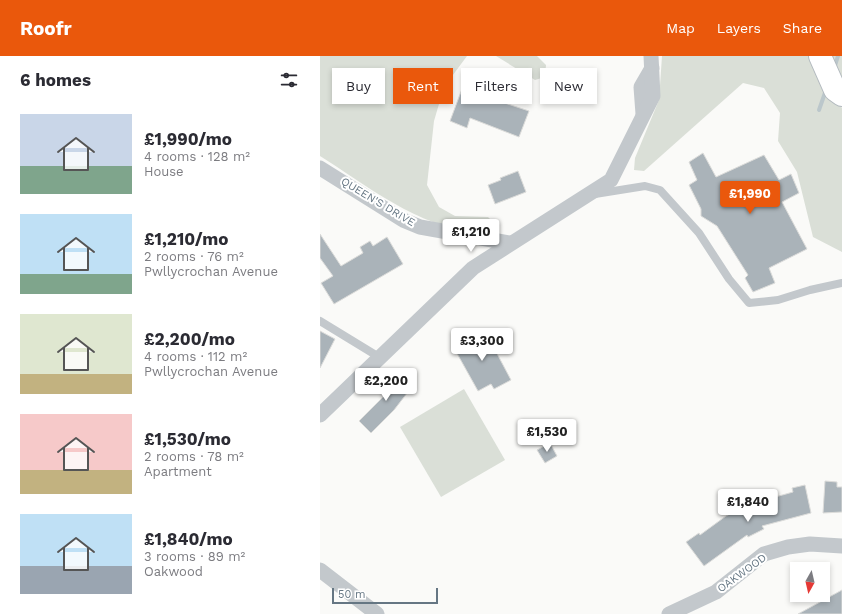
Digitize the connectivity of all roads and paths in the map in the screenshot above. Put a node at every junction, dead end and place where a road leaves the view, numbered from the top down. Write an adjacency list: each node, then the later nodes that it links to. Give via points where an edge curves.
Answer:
1 (651, 62): 3 (street, via 641,86 643,115 611,180)
2 (320, 168): 4 (street, QUEEN'S DRIVE, via 403,220 420,227)
3 (587, 195): 4 (street); 5 (lane, via 645,186 660,190 699,234 729,279 749,303 778,300)
4 (509, 243): 7 (street, via 473,268)
5 (842, 283)
6 (320, 321): 7 (lane)
7 (380, 357): 8 (street)
8 (320, 415)
9 (842, 546): 12 (street, OAKWOOD, via 810,544 764,554 716,592)
10 (320, 570): 11 (street)
11 (377, 614)
12 (670, 614)

